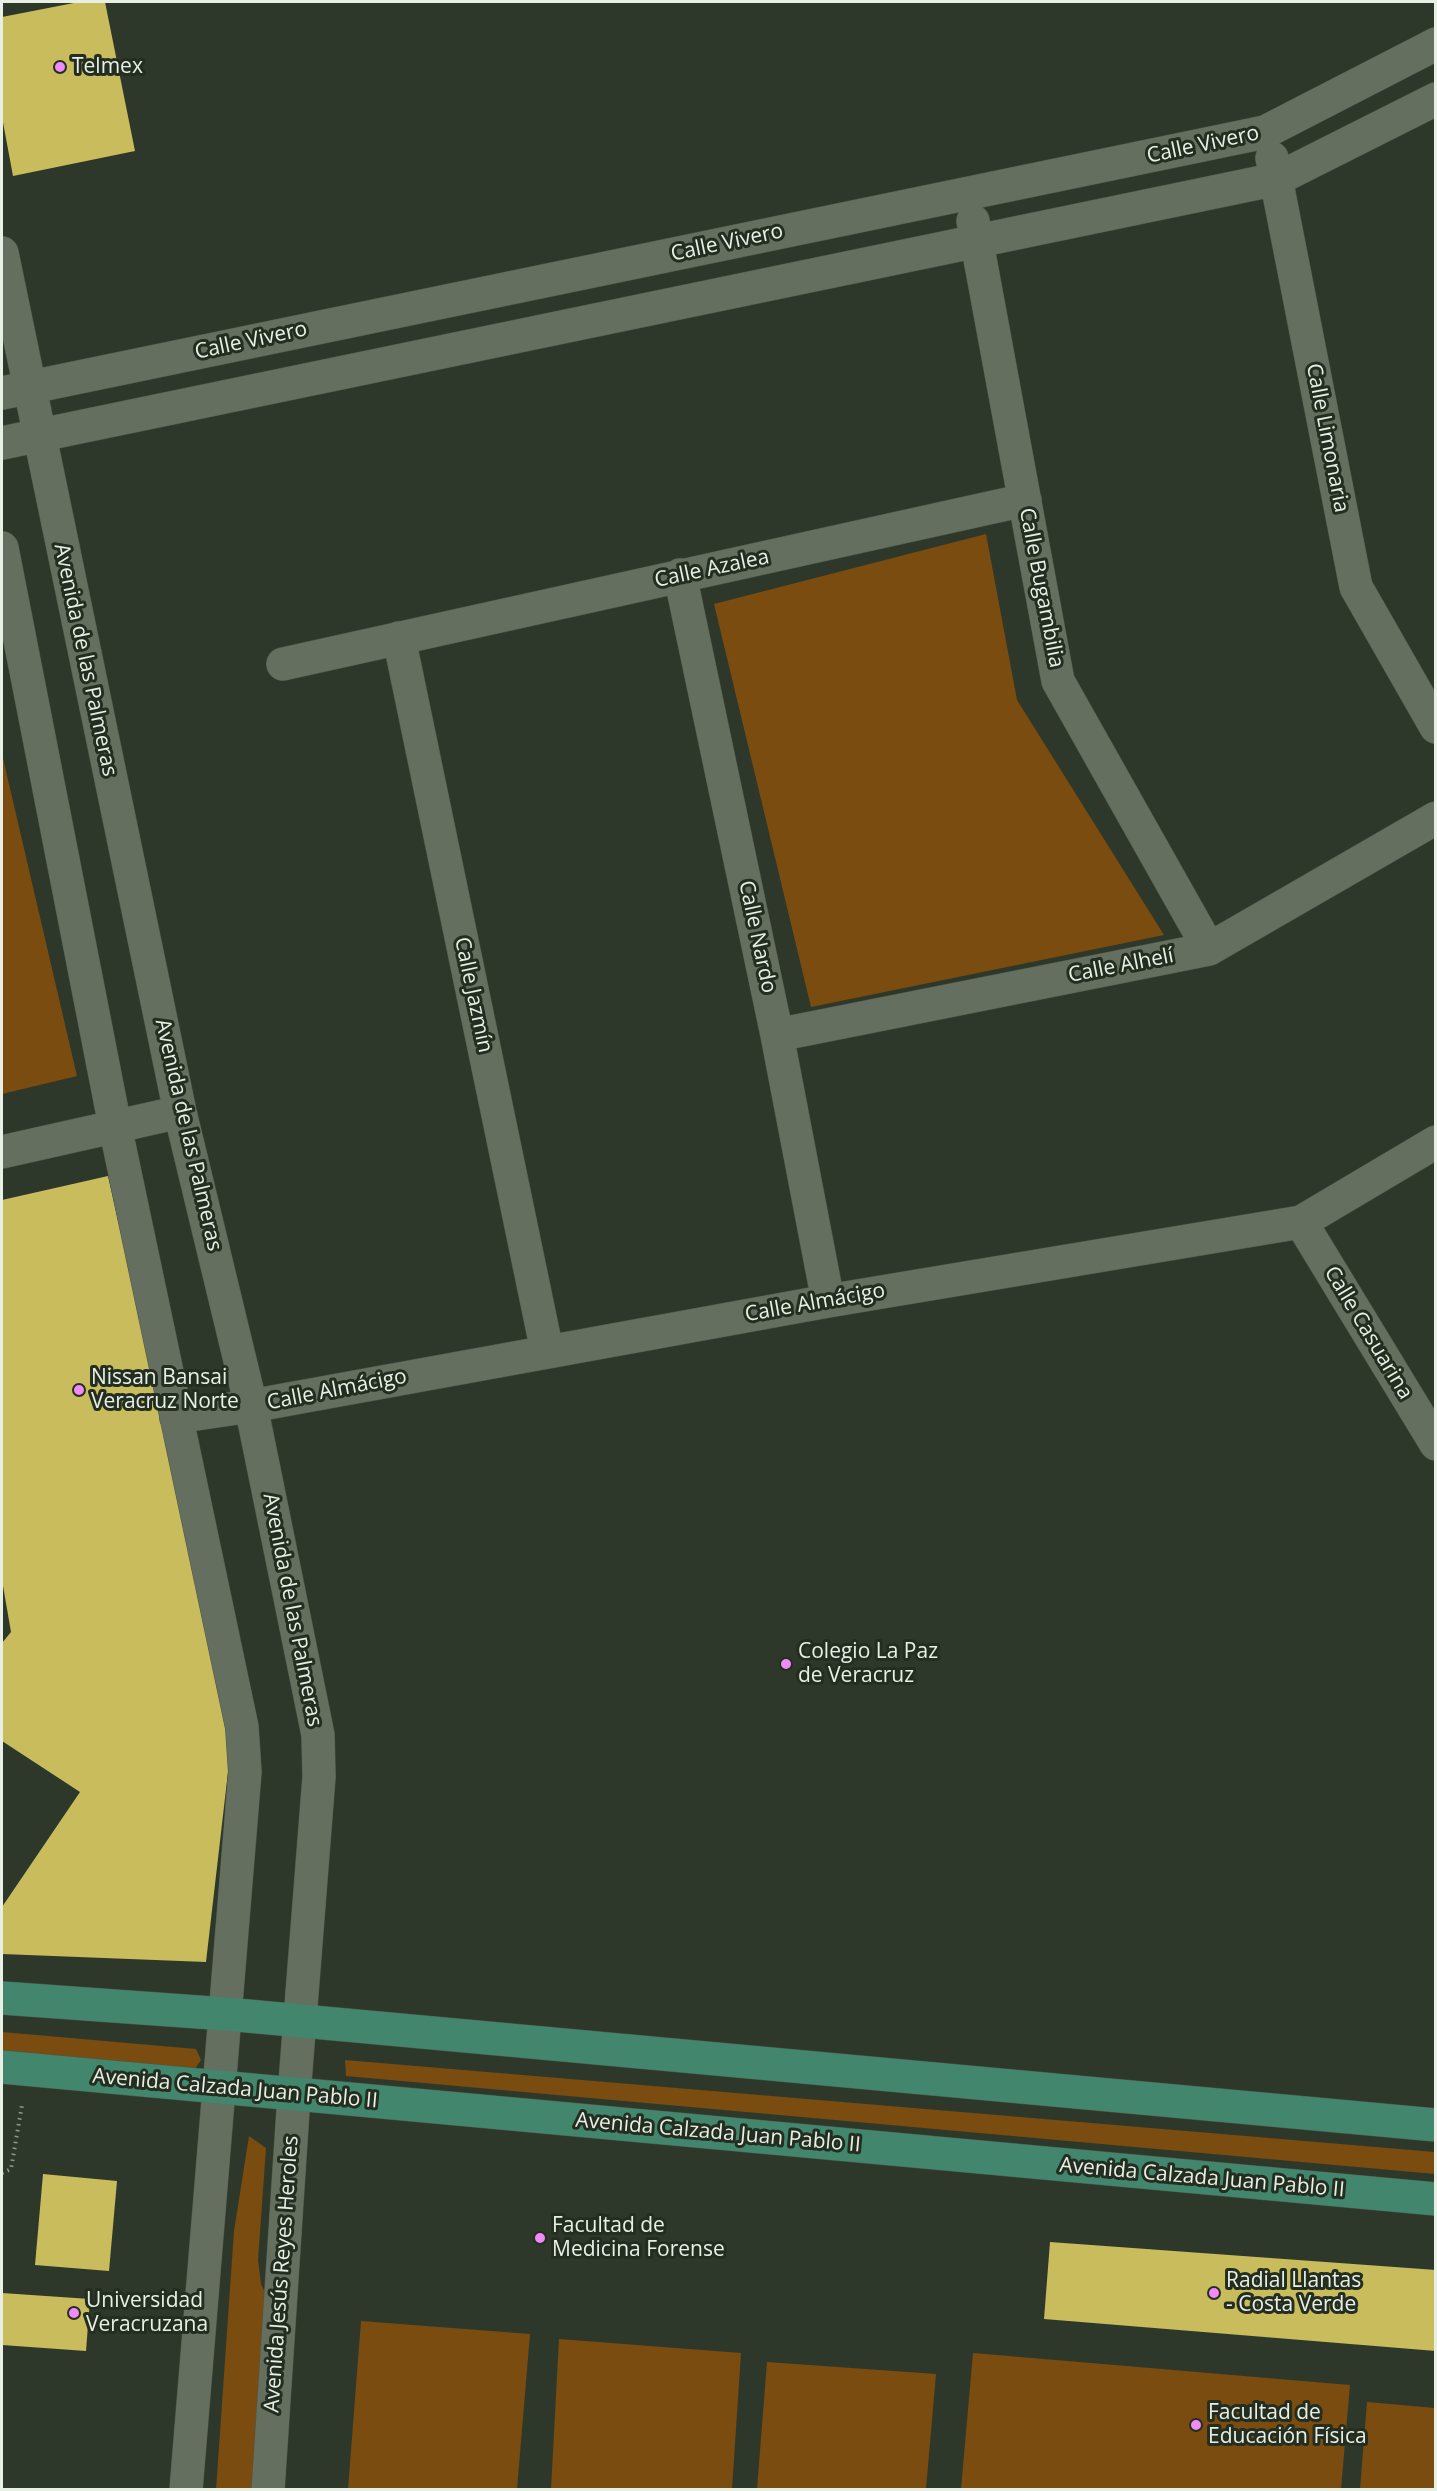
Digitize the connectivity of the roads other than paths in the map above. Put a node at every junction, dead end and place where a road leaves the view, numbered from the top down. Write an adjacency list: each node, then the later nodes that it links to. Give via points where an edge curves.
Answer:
1 (1436, 44): 3 (street, Calle Vivero)
2 (1436, 99): 4 (street)
3 (1265, 132): 4 (street, Calle Limonaria); 5 (street, Calle Vivero)
4 (1277, 179): 6 (street); 20 (street, Calle Limonaria, via 1356,587)
5 (968, 194): 6 (street, Calle Bugambilia); 7 (street, Calle Vivero)
6 (977, 241): 10 (street); 15 (street, Calle Bugambilia)
7 (687, 251): 9 (street, Calle Vivero); 10 (street)
8 (2, 253): 12 (street, Avenida de las Palmeras)
9 (503, 289): 11 (street); 12 (street, Calle Vivero)
10 (699, 299): 11 (street)
11 (512, 337): 13 (street)
12 (16, 390): 13 (street, Avenida de las Palmeras)
13 (38, 436): 14 (street); 24 (street, Avenida de las Palmeras)
14 (2, 443)
15 (1025, 500): 17 (street, Calle Azalea); 22 (street, Calle Bugambilia, via 1058,681)
16 (2, 548): 25 (street)
17 (680, 575): 18 (street, Calle Azalea); 23 (street, Calle Nardo)
18 (399, 638): 19 (street, Calle Azalea); 30 (street, Calle Jazmín)
19 (283, 664)
20 (1436, 727)
21 (1436, 818): 22 (street, Calle Alhelí)
22 (1209, 949): 23 (street, Calle Alhelí)
23 (777, 1035): 29 (street, Calle Nardo)
24 (180, 1112): 25 (street); 31 (street, Avenida de las Palmeras)
25 (115, 1126): 27 (street); 32 (street)
26 (1436, 1142): 28 (street, Calle Almácigo)
27 (2, 1152)
28 (1300, 1222): 29 (street, Calle Almácigo); 33 (street, Calle Casuarina)
29 (828, 1301): 30 (street, Calle Almácigo)
30 (547, 1351): 31 (street, Calle Almácigo)
31 (251, 1406): 32 (street, Calle Almácigo); 36 (street, Avenida de las Palmeras, via 318,1735 320,1777)
32 (176, 1417): 35 (street, via 242,1727 245,1772)
33 (1436, 1444)
34 (2, 1998): 35 (main road)
35 (226, 2014): 36 (main road); 38 (street)
36 (300, 2022): 39 (street, Avenida Jesús Reyes Heroles); 40 (main road)
37 (15, 2068): 38 (main road, Avenida Calzada Juan Pablo II)
38 (221, 2087): 39 (main road, Avenida Calzada Juan Pablo II); 42 (street)
39 (294, 2095): 41 (main road, Avenida Calzada Juan Pablo II); 43 (street, Avenida Jesús Reyes Heroles)
40 (1436, 2125)
41 (1436, 2199)
42 (186, 2490)
43 (267, 2490)

